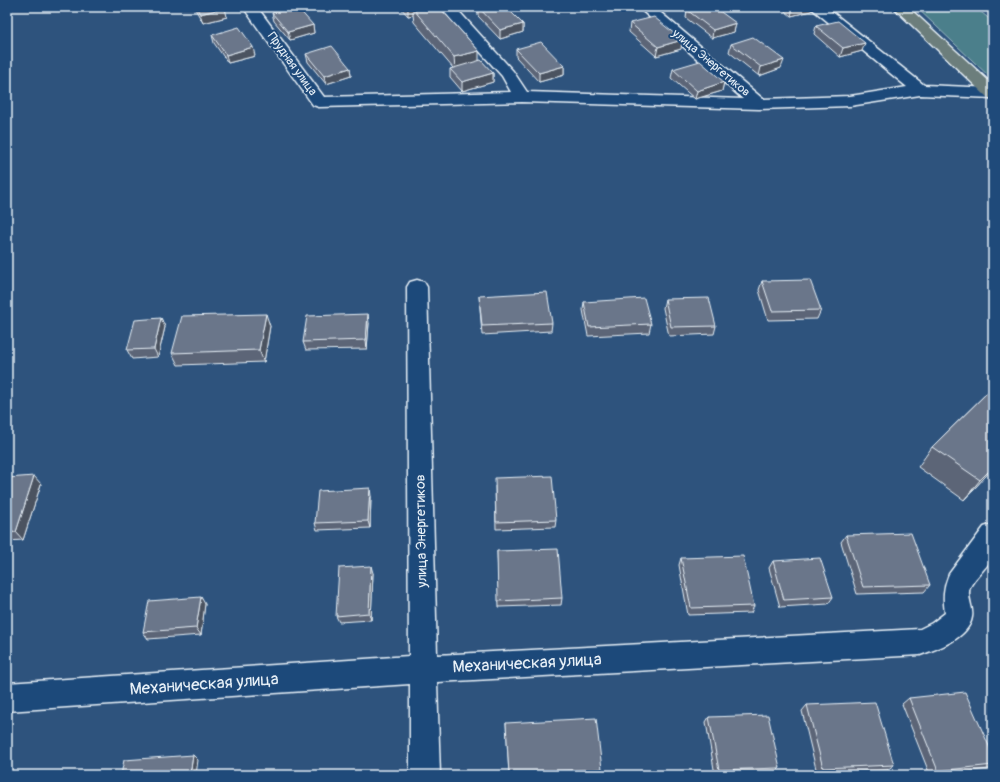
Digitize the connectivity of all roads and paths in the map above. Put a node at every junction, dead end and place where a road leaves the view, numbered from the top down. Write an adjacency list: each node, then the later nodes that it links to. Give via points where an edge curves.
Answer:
1 (250, 7): 8 (street, Прудная улица, via 319,102)
2 (446, 7): 8 (street, via 508,74)
3 (645, 7): 9 (street, улица Энергетиков)
4 (817, 7): 6 (street)
5 (900, 7): 7 (main road)
6 (920, 90): 7 (street); 9 (street, via 850,101)
7 (993, 94)
8 (522, 97): 9 (street)
9 (759, 104)
10 (417, 287): 12 (street, улица Энергетиков)
11 (990, 544): 12 (street, Механическая улица, via 958,583 956,595 959,617 941,634 920,642)
12 (423, 669): 13 (street, Механическая улица); 14 (street, улица Энергетиков)
13 (7, 697)
14 (424, 775)

